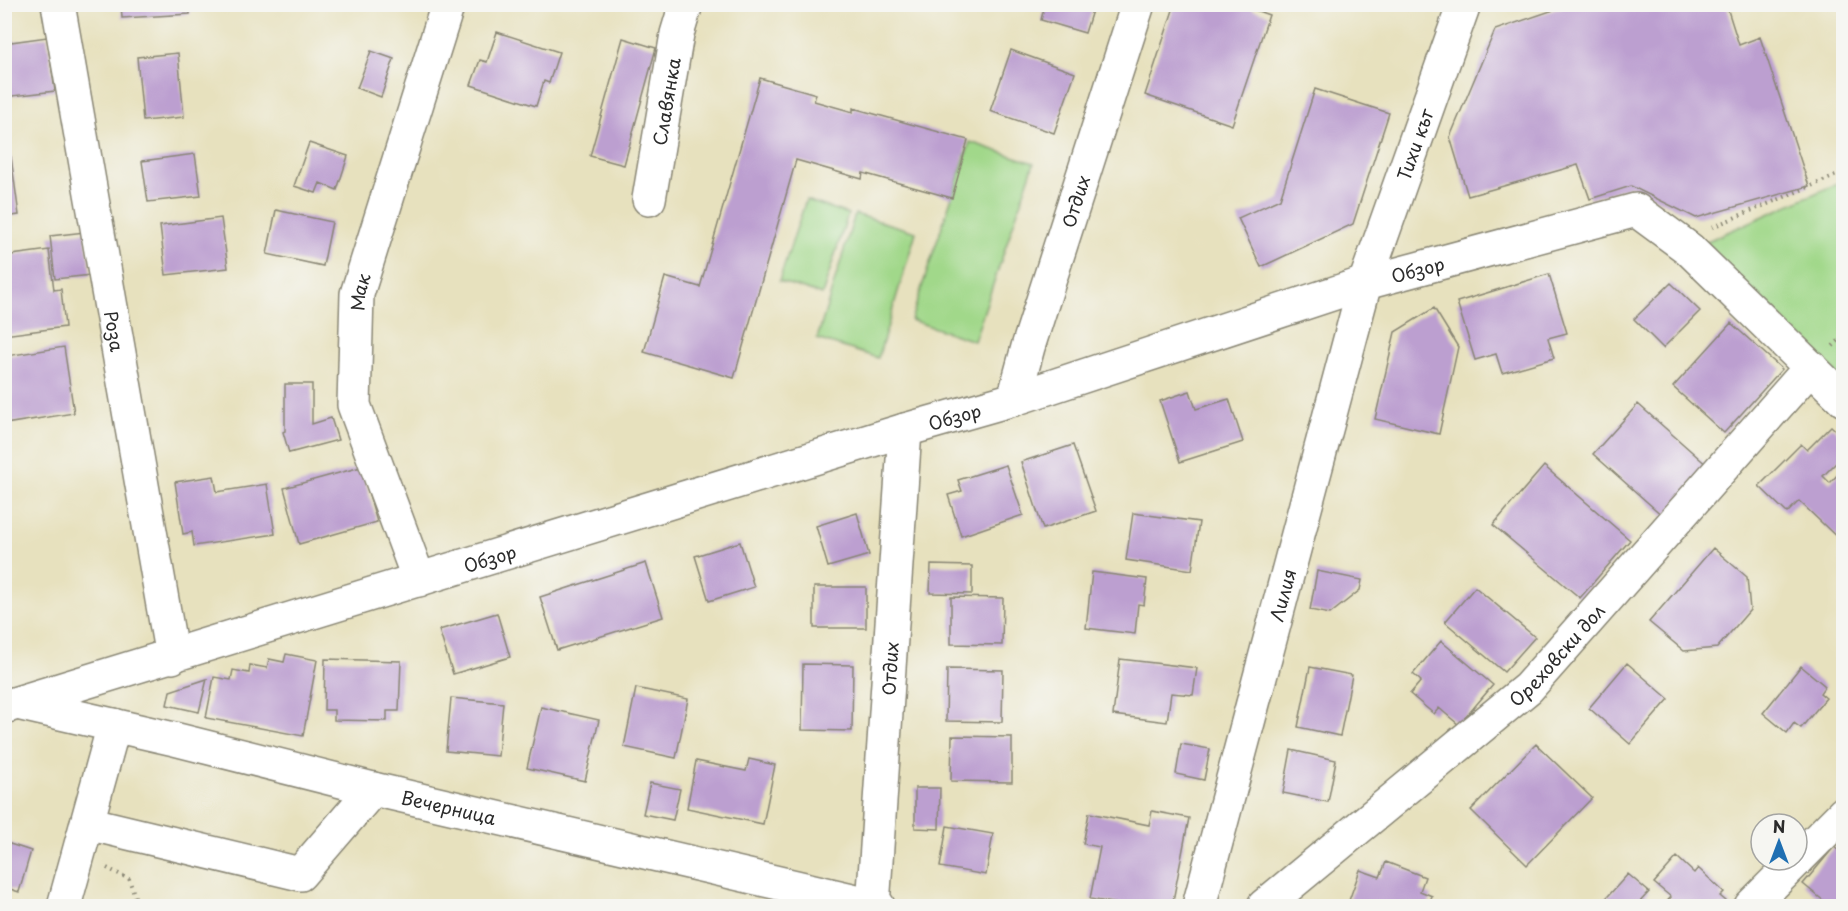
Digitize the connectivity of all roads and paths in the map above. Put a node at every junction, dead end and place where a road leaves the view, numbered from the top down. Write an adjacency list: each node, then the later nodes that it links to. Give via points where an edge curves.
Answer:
1 (58, 4): 15 (street, Роза)
2 (448, 4): 14 (street, Мак, via 357,294 354,405)
3 (686, 4): 7 (street, Славянка, via 677,34)
4 (1138, 4): 11 (street, Отдих)
5 (1464, 4): 9 (street, Тихи кът)
6 (1840, 174): 8 (path)
7 (649, 199)
8 (1679, 242): 9 (street, Обзор, via 1636,210); 10 (street, Обзор)
9 (1365, 283): 11 (street, Обзор); 27 (street, Лилия)
10 (1811, 367): 12 (street, Обзор); 28 (street, Ореховски дол, via 1528,688)
11 (1014, 399): 13 (street, Обзор)
12 (1844, 400)
13 (905, 430): 14 (street, Обзор); 26 (street, Отдих)
14 (418, 580): 15 (street, Обзор)
15 (172, 657): 16 (street, Обзор)
16 (12, 705): 17 (street, Вечерница)
17 (114, 725): 18 (street, Вечерница); 20 (street)
18 (373, 789): 20 (street, via 300,874); 26 (street, Вечерница)
19 (1844, 813): 21 (street)
20 (87, 823): 22 (street)
21 (1809, 848)
22 (79, 854): 24 (street); 25 (path, via 129,879)
23 (1785, 872): 29 (street)
24 (64, 906)
25 (138, 906)
26 (875, 906)
27 (1199, 906)
28 (1264, 906)
29 (1750, 906)

